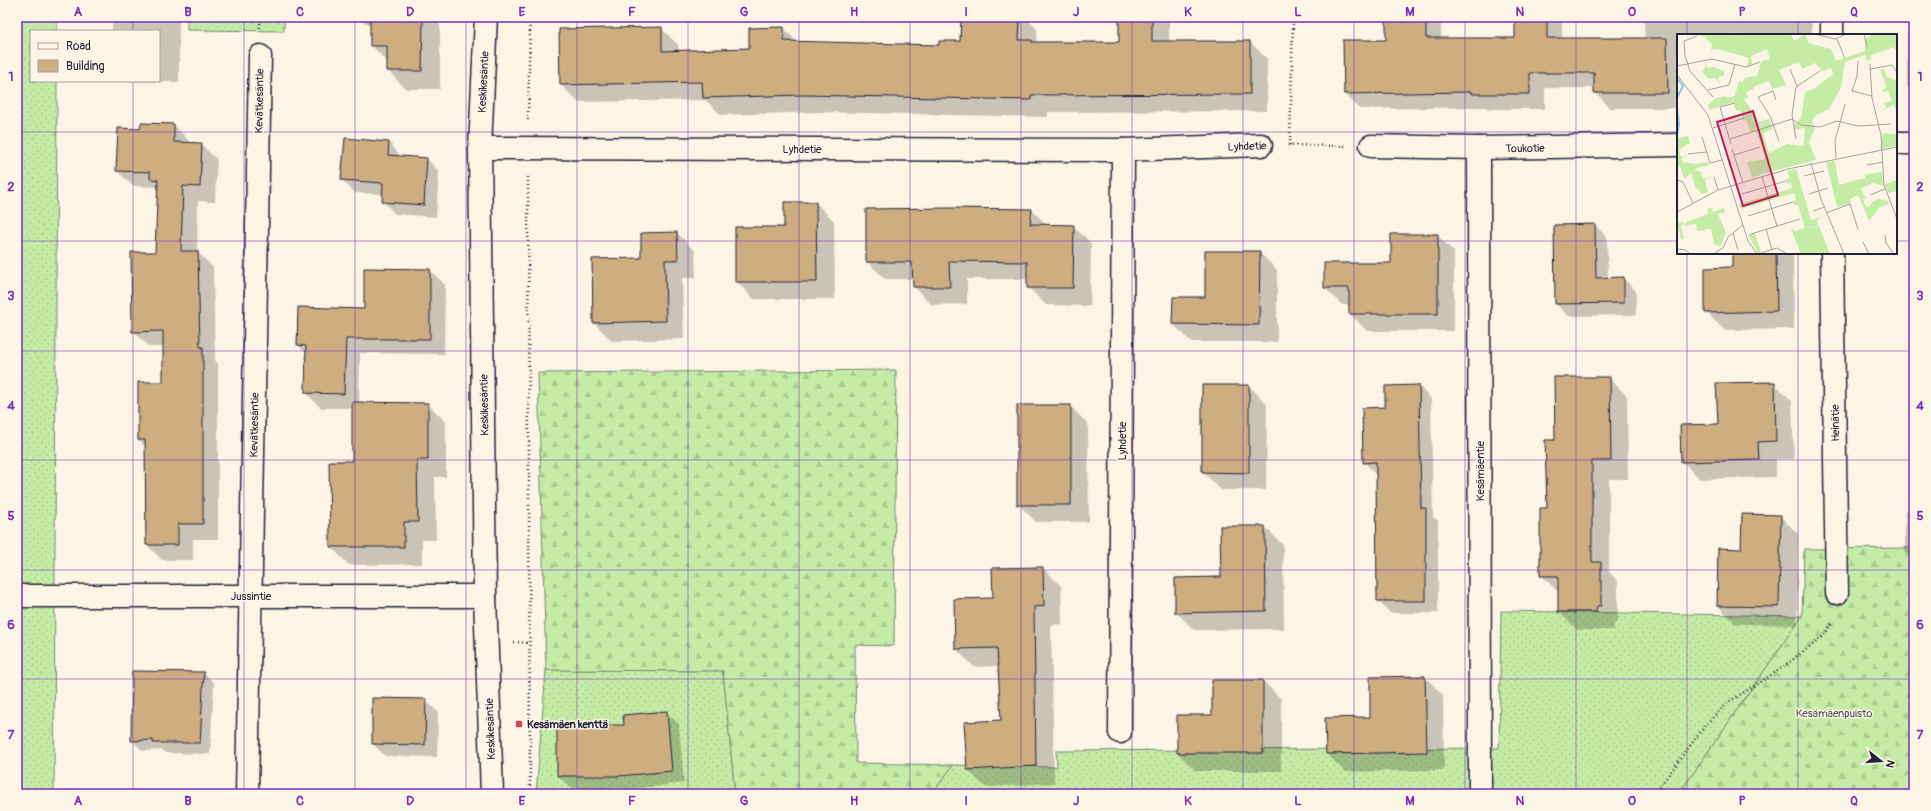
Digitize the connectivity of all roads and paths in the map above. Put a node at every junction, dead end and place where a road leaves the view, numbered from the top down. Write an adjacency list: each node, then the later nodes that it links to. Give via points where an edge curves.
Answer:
1 (486, 17): 13 (street, Keskikesäntie)
2 (530, 17): 15 (path)
3 (1293, 17): 10 (path)
4 (1832, 17): 5 (street)
5 (1832, 34)
6 (260, 56): 20 (street, Kevätkesäntie)
7 (1897, 143): 8 (street)
8 (1914, 143)
9 (1261, 145): 10 (path, Lyhdetie); 16 (street, Lyhdetie)
10 (1290, 145): 12 (path, Lyhdetie)
11 (1677, 145): 14 (street, Toukotie)
12 (1372, 146): 14 (street, Toukotie)
13 (480, 148): 15 (street, Lyhdetie); 21 (street, Keskikesäntie)
14 (1479, 148): 26 (street, Kesämäentie)
15 (528, 149): 16 (street, Lyhdetie); 25 (path)
16 (1123, 150): 22 (street, Lyhdetie)
17 (1832, 254): 18 (street, Heinätie)
18 (1837, 593): 27 (path, via 1835,617 1824,636 1779,670 1730,701 1707,723)
19 (17, 596): 20 (street, Jussintie)
20 (251, 596): 21 (street, Jussintie); 23 (street, Kevätkesäntie)
21 (486, 596): 24 (street, Keskikesäntie)
22 (1120, 732)
23 (247, 794)
24 (492, 794)
25 (530, 794)
26 (1480, 794)
27 (1654, 794)

